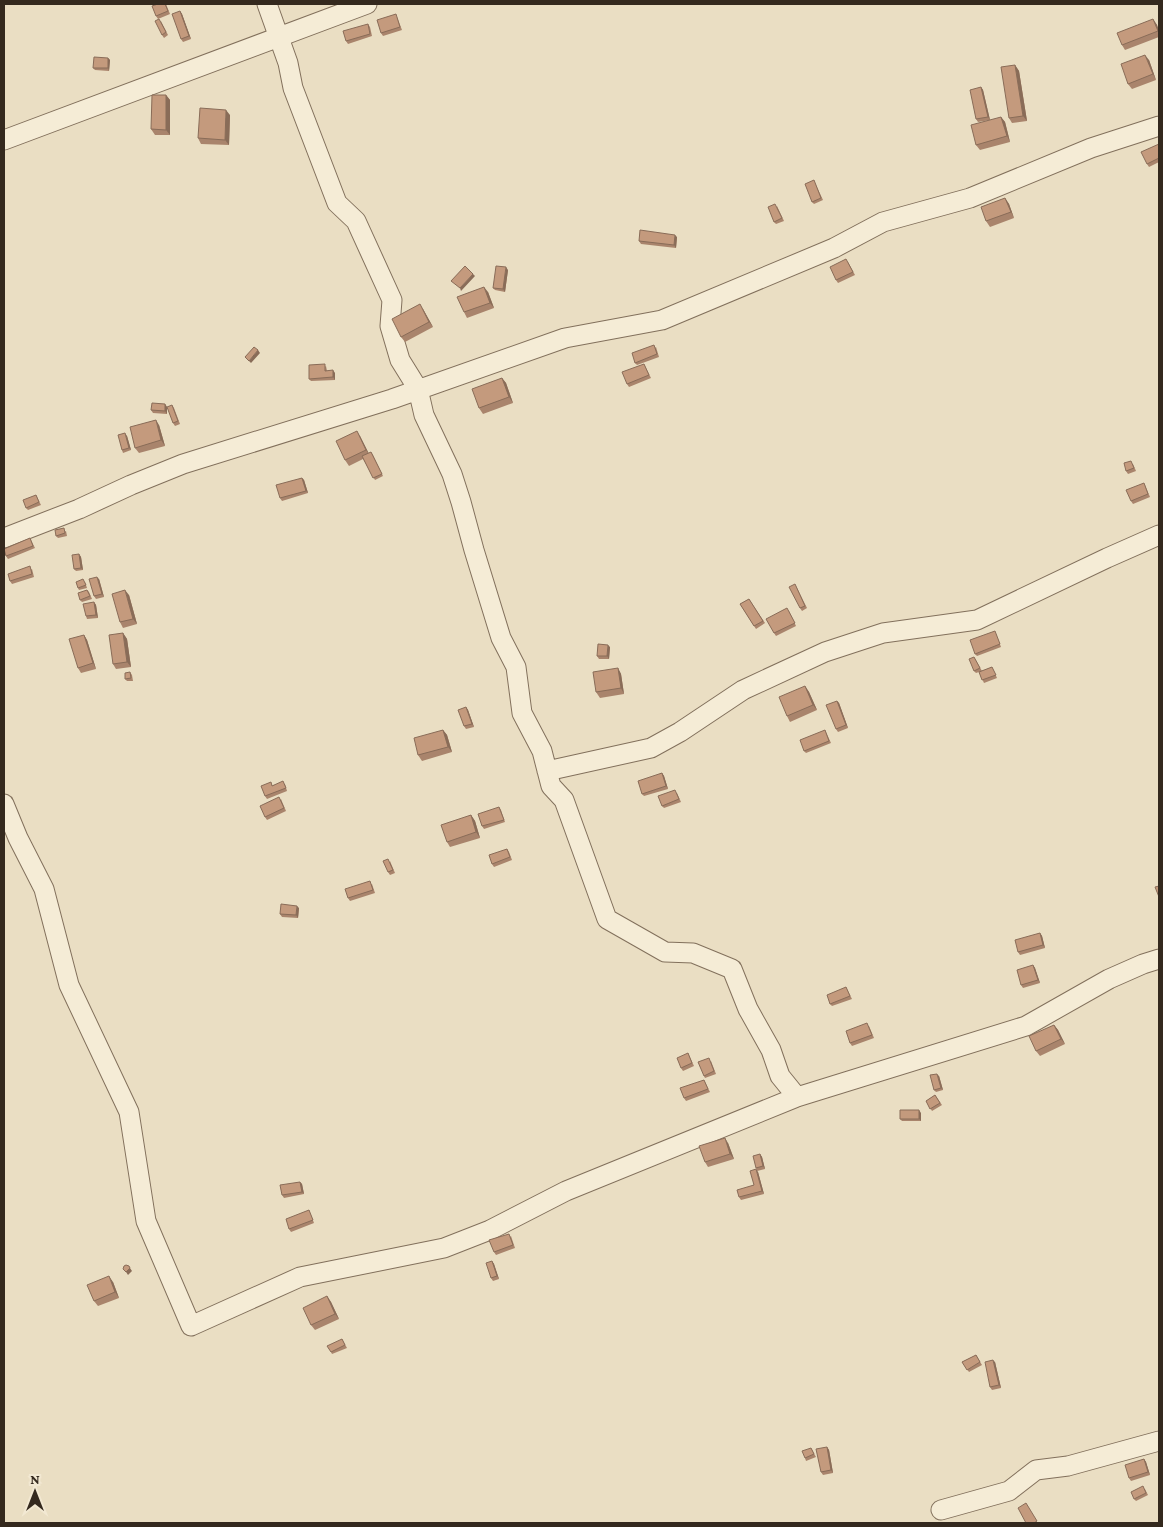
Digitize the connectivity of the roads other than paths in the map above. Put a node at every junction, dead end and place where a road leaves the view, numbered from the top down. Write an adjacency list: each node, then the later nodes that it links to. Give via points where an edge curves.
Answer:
1 (267, 4): 3 (street)
2 (367, 4): 3 (street)
3 (278, 38): 5 (street); 6 (street, via 288,62 293,88 337,203 356,221 392,300 390,326 400,360)
4 (1159, 126): 6 (street, via 1091,148 970,198 882,222 834,248 662,320 565,338)
5 (4, 140)
6 (418, 389): 8 (street, via 182,464); 9 (street, via 424,415 458,492 501,638 516,667 522,713 542,751)
7 (1159, 535): 9 (street, via 977,620 882,633 825,652 743,690 651,748)
8 (4, 538)
9 (547, 771): 12 (street, via 551,786 564,800 607,919 665,952 693,953 732,969 780,1076)
10 (4, 804): 12 (street, via 44,889 69,985 129,1112 146,1222 191,1326 300,1277 444,1248 490,1230 566,1191)
11 (1159, 959): 12 (street, via 1109,979 1026,1026)
12 (797, 1097)
13 (1159, 1441): 14 (street, via 1068,1466 1036,1470 1010,1491)
14 (941, 1510)

